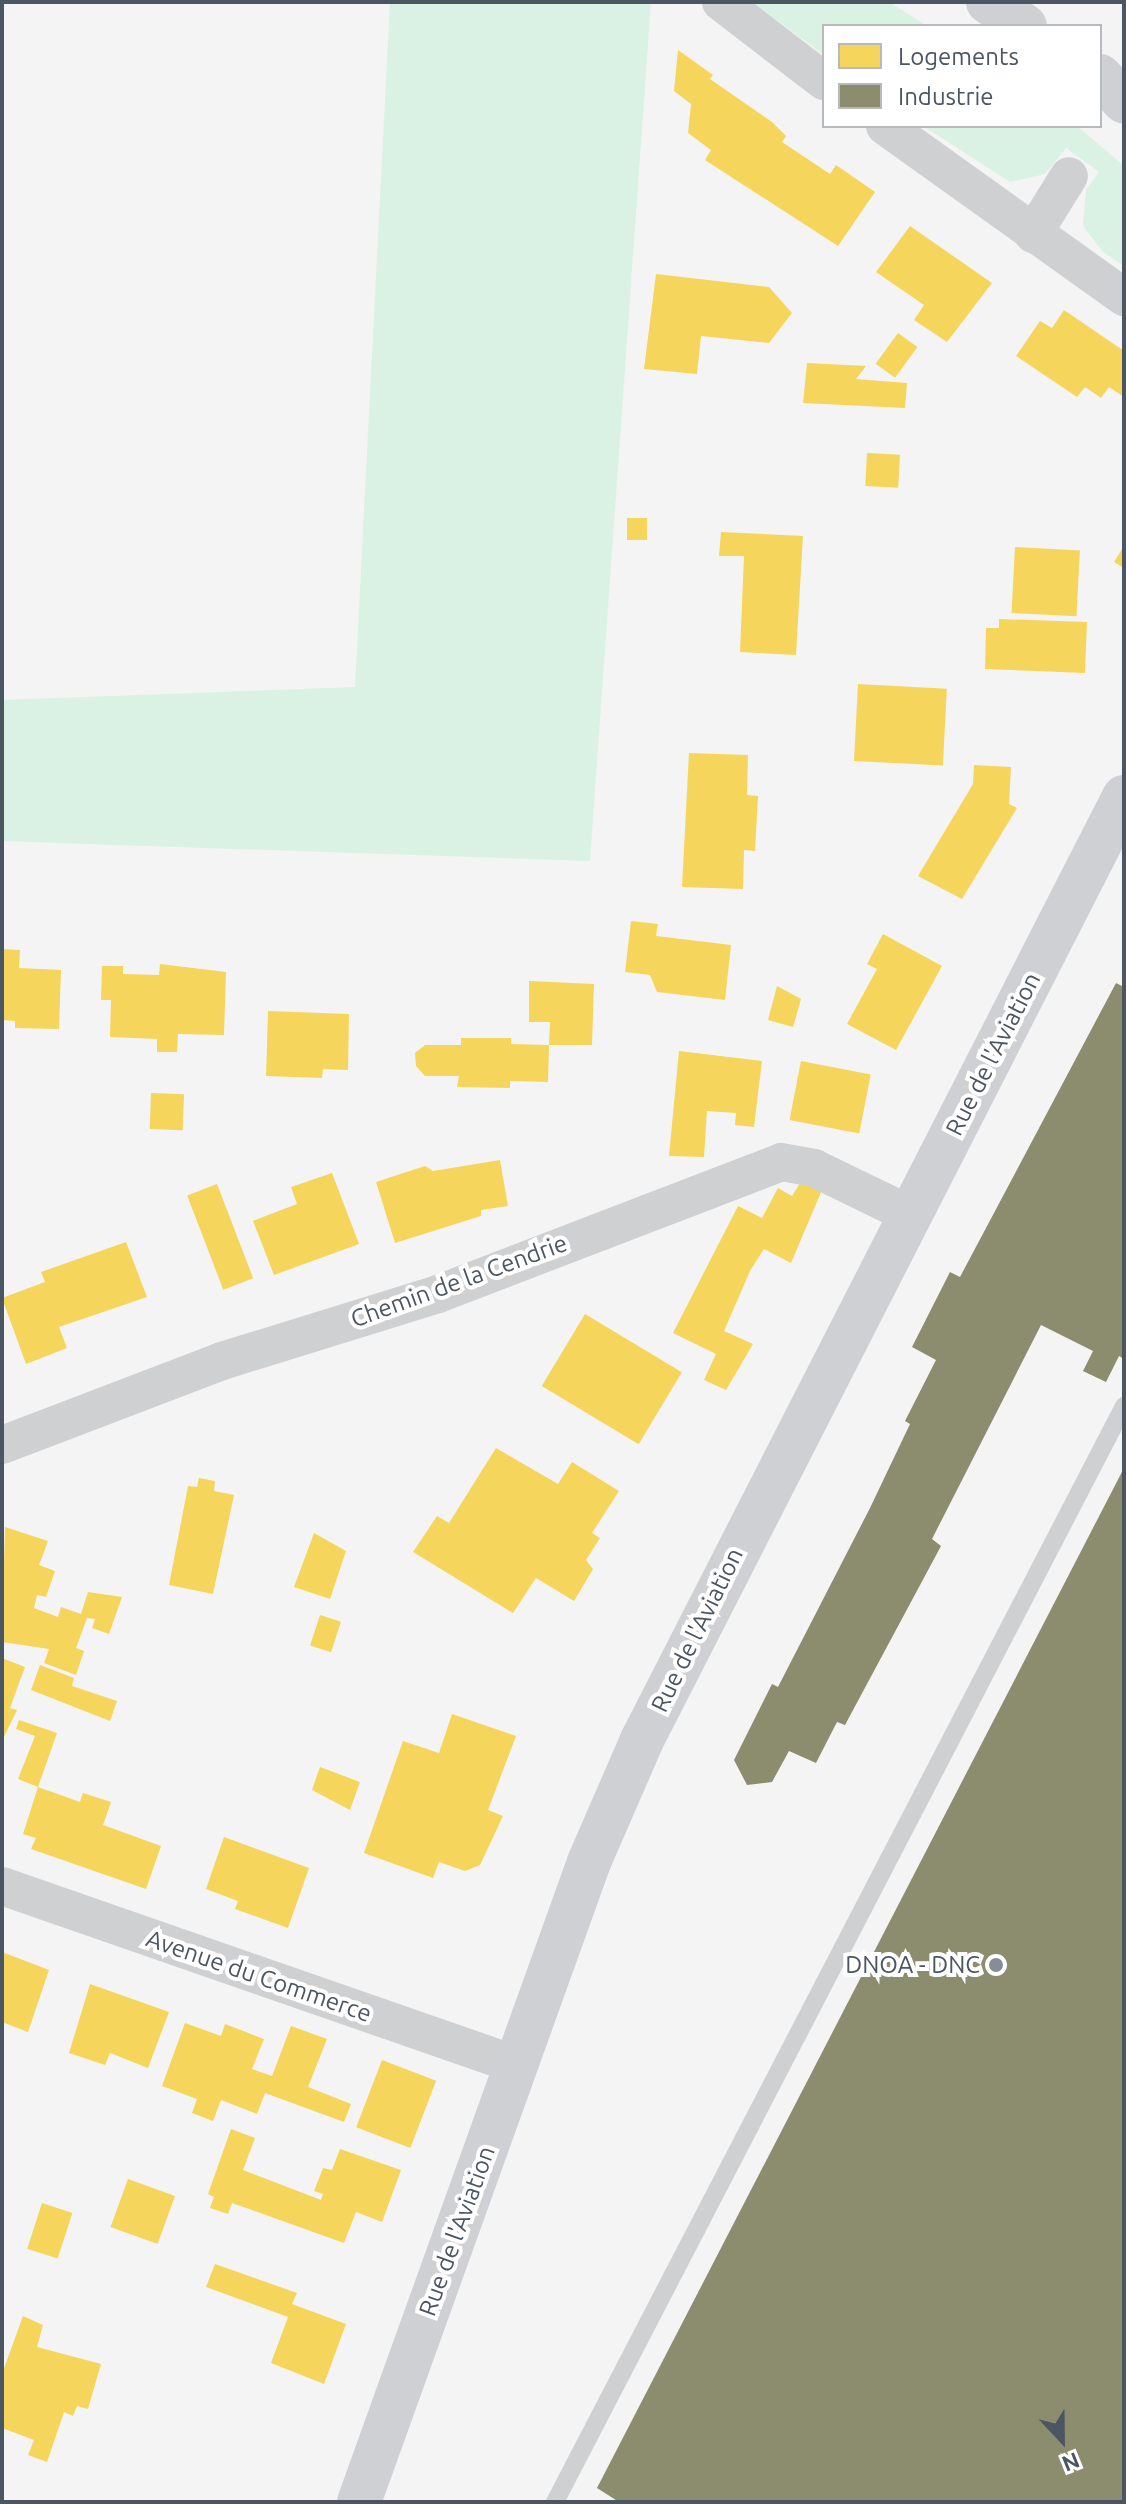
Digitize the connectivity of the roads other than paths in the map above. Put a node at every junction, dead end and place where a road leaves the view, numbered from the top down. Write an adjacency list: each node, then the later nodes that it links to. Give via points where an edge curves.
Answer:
1 (721, 2): 6 (street)
2 (988, 2): 3 (street)
3 (1022, 24)
4 (1102, 76): 7 (street)
5 (1102, 77): 8 (street)
6 (822, 79)
7 (1124, 85)
8 (1124, 102)
9 (888, 128): 11 (street)
10 (1069, 176): 11 (street)
11 (1033, 234): 12 (street)
12 (1124, 297)
13 (1124, 797): 14 (street, Rue de l'Aviation)
14 (911, 1215): 16 (street, Chemin de la Cendrie, via 814,1168 781,1162 438,1294 222,1361); 18 (street, Rue de l'Aviation, via 642,1740 589,1862)
15 (1124, 1406): 20 (lane)
16 (2, 1445)
17 (2, 1886): 18 (street, Avenue du Commerce)
18 (517, 2065): 19 (street, Rue de l'Aviation)
19 (359, 2502)
20 (555, 2502)

